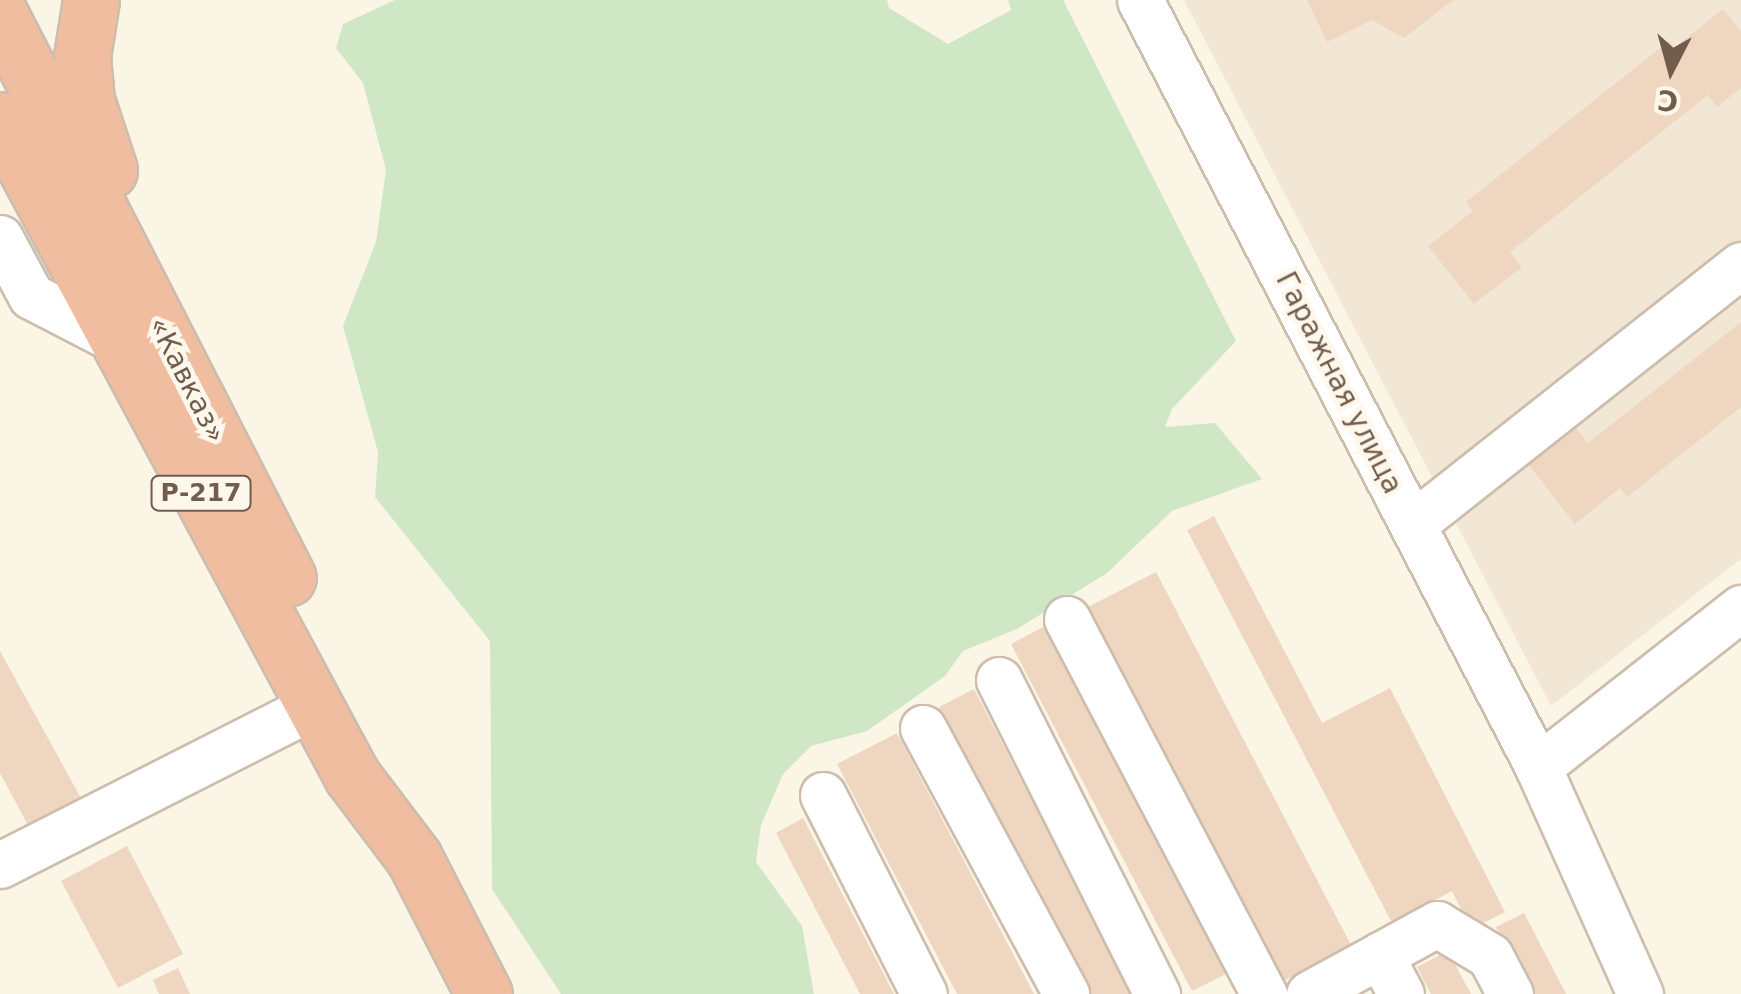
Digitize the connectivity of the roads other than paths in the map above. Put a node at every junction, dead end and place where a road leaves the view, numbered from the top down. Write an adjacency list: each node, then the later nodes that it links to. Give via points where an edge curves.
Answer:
1 (91, 0): 11 (highway, via 82,57 100,149 156,287)
2 (1140, 0): 8 (street, Гаражная улица)
3 (0, 15): 11 (highway, «Кавказ» / Р-217)
4 (0, 120): 7 (highway, «Кавказ» / Р-217)
5 (0, 238): 7 (street, via 30,296)
6 (1741, 266): 8 (street)
7 (118, 341): 13 (highway, «Кавказ» / Р-217)
8 (1412, 524): 15 (street, Гаражная улица)
9 (1741, 608): 15 (street)
10 (1067, 619): 24 (street)
11 (319, 638): 17 (highway, «Кавказ» / Р-217, via 393,783)
12 (1000, 680): 23 (street)
13 (314, 705): 17 (highway, «Кавказ» / Р-217, via 352,776); 18 (street)
14 (923, 728): 22 (street)
15 (1538, 767): 28 (street, Гаражная улица)
16 (823, 796): 21 (street)
17 (414, 858): 20 (highway, «Кавказ» / Р-217)
18 (0, 864)
19 (1380, 954): 25 (street); 26 (street); 27 (street, via 1437,924 1490,956)
20 (472, 985)
21 (924, 994)
22 (1066, 994)
23 (1157, 994)
24 (1264, 994)
25 (1308, 994)
26 (1401, 994)
27 (1510, 994)
28 (1640, 994)

